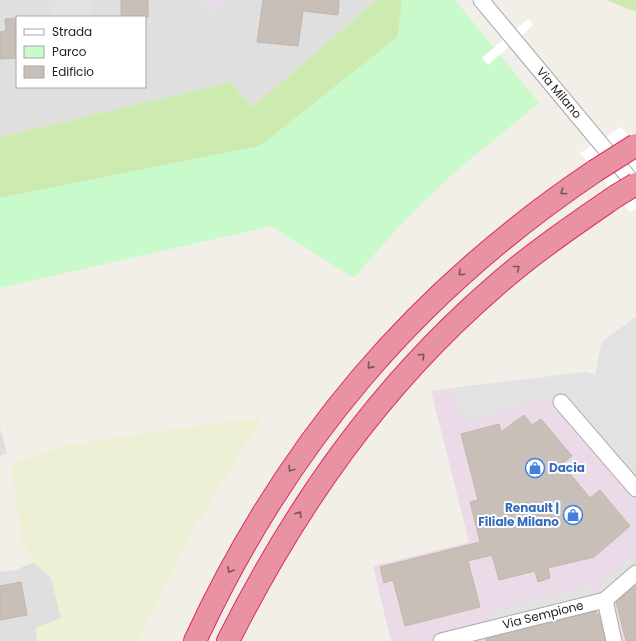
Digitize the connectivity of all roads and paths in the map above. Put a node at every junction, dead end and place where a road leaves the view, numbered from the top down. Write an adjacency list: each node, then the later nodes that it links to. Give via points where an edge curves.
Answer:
1 (481, 0): 3 (street, Via Milano)
2 (636, 145): 8 (highway, one-way to 8, bridge, via 547,203 468,267 398,335 364,373 279,487 222,584)
3 (636, 185): 9 (highway, one-way to 3, bridge, via 278,547 304,505 333,462 390,390 423,354 492,288 562,234)
4 (561, 402): 5 (street)
5 (636, 489)
6 (636, 572): 7 (street, Via Sempione)
7 (605, 600): 10 (street, Via Sempione); 11 (street)
8 (195, 641)
9 (228, 641)
10 (441, 641)
11 (614, 641)

